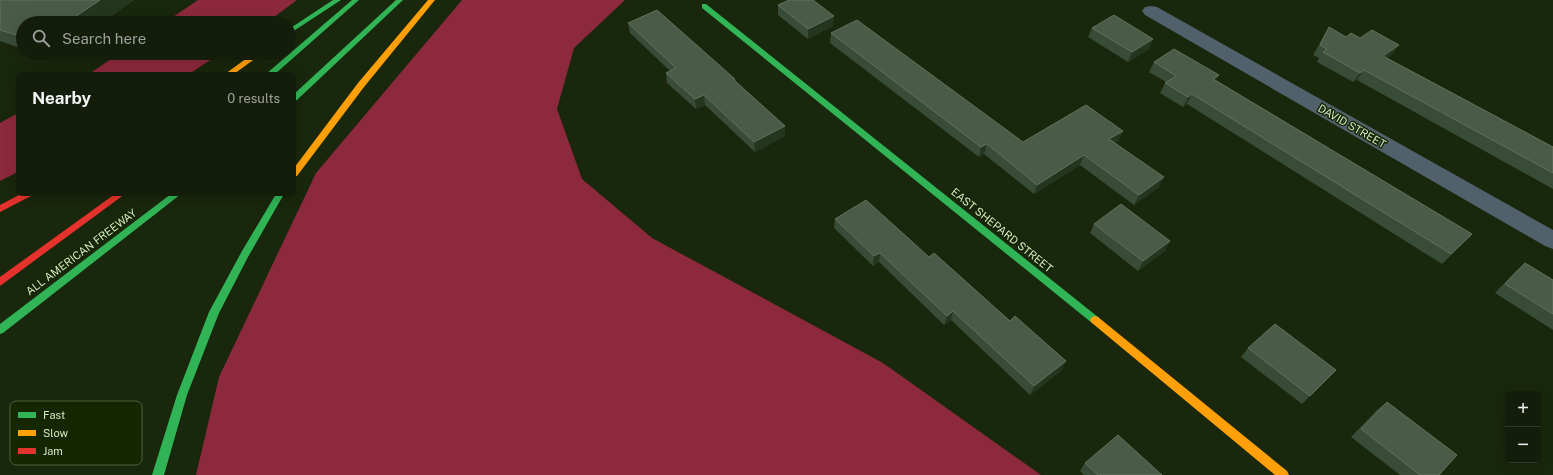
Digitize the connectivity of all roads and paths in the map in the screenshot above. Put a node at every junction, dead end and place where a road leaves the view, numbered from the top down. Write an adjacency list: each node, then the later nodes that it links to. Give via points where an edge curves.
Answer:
1 (338, 0): 7 (main road)
2 (356, 0): 8 (main road)
3 (400, 0): 13 (main road)
4 (432, 0): 14 (main road, via 374,68)
5 (704, 6): 24 (main road, EAST SHEPARD STREET)
6 (1151, 11): 20 (street, DAVID STREET)
7 (296, 27)
8 (296, 52)
9 (249, 60): 11 (main road)
10 (286, 60): 12 (main road)
11 (232, 72)
12 (272, 72)
13 (296, 96)
14 (296, 171)
15 (24, 196): 19 (main road)
16 (118, 196): 21 (main road, ALL AMERICAN FREEWAY)
17 (174, 196): 22 (main road, ALL AMERICAN FREEWAY)
18 (279, 196): 23 (main road, via 214,312 182,395)
19 (0, 209)
20 (1553, 240)
21 (0, 282)
22 (0, 330)
23 (158, 475)
24 (1283, 475)

